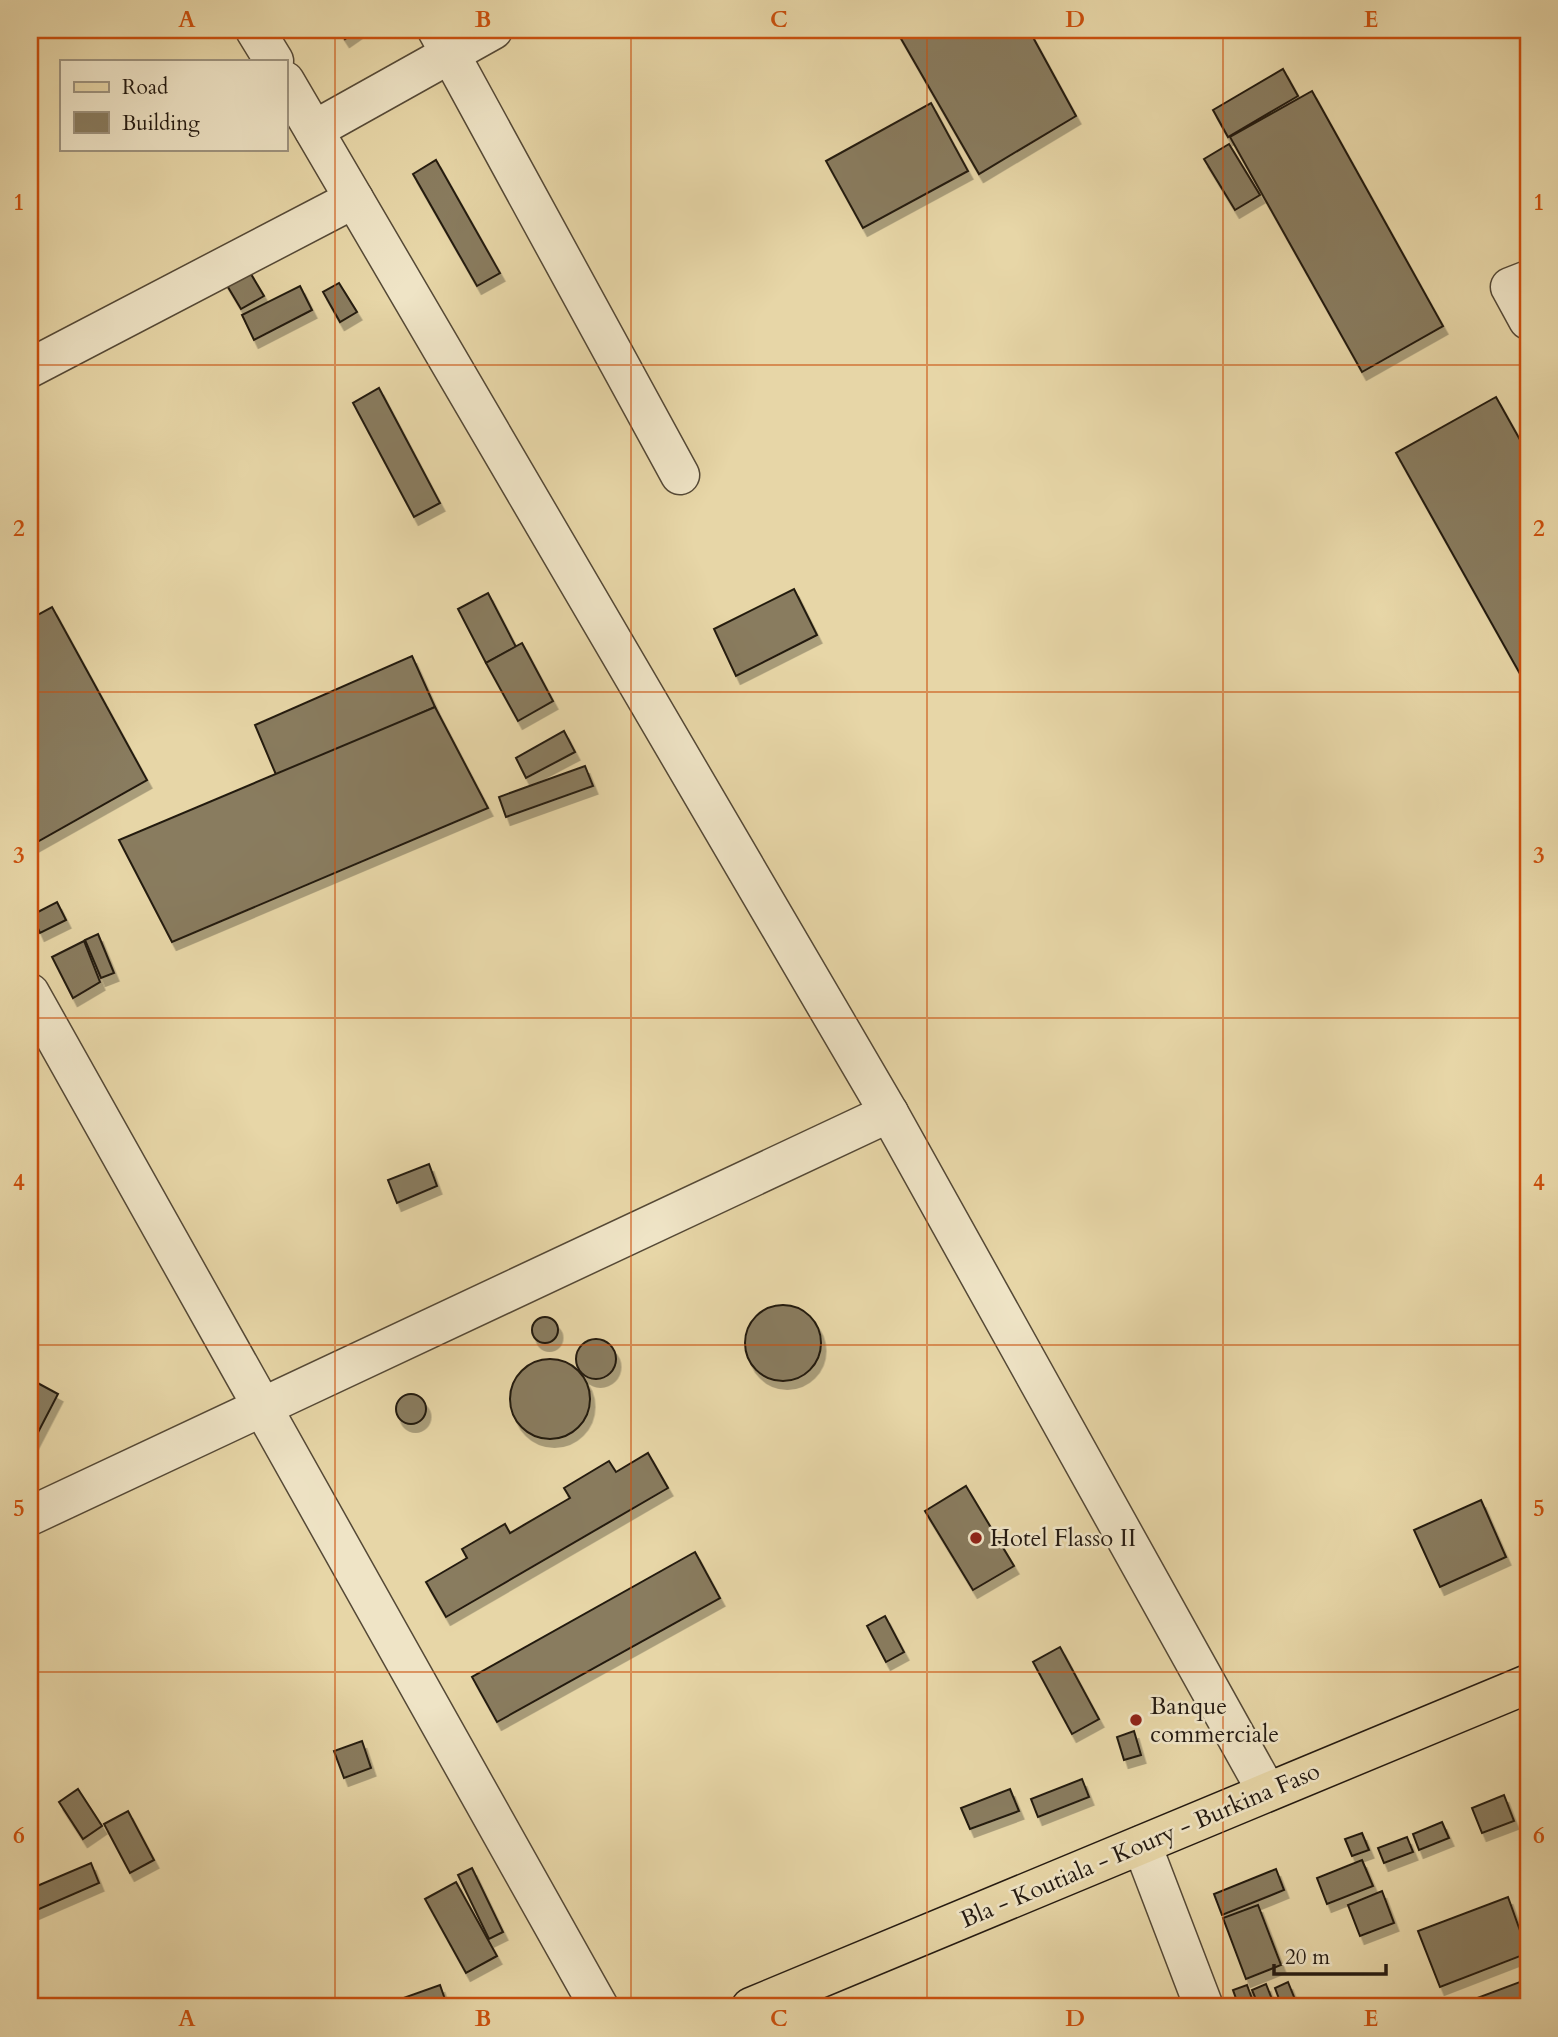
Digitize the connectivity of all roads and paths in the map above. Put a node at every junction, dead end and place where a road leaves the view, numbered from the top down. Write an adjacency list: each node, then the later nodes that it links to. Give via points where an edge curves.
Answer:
1 (255, 30): 4 (street)
2 (493, 30): 3 (street)
3 (443, 42): 6 (street); 11 (street)
4 (273, 60)
5 (287, 84): 6 (street)
6 (314, 130): 7 (street)
7 (354, 199): 10 (street); 13 (street)
8 (1528, 280): 9 (street, via 1510,287)
9 (1528, 320)
10 (30, 368)
11 (680, 475)
12 (30, 993): 14 (street)
13 (889, 1113): 14 (street); 17 (street)
14 (264, 1406): 15 (street); 19 (street)
15 (30, 1516)
16 (1528, 1684): 17 (main road, Bla - Koutiala - Koury - Burkina Faso)
17 (1267, 1792): 18 (main road, Bla - Koutiala - Koury - Burkina Faso)
18 (1142, 1845): 20 (main road, Bla - Koutiala - Koury - Burkina Faso); 21 (street)
19 (599, 2007)
20 (751, 2007)
21 (1204, 2007)

